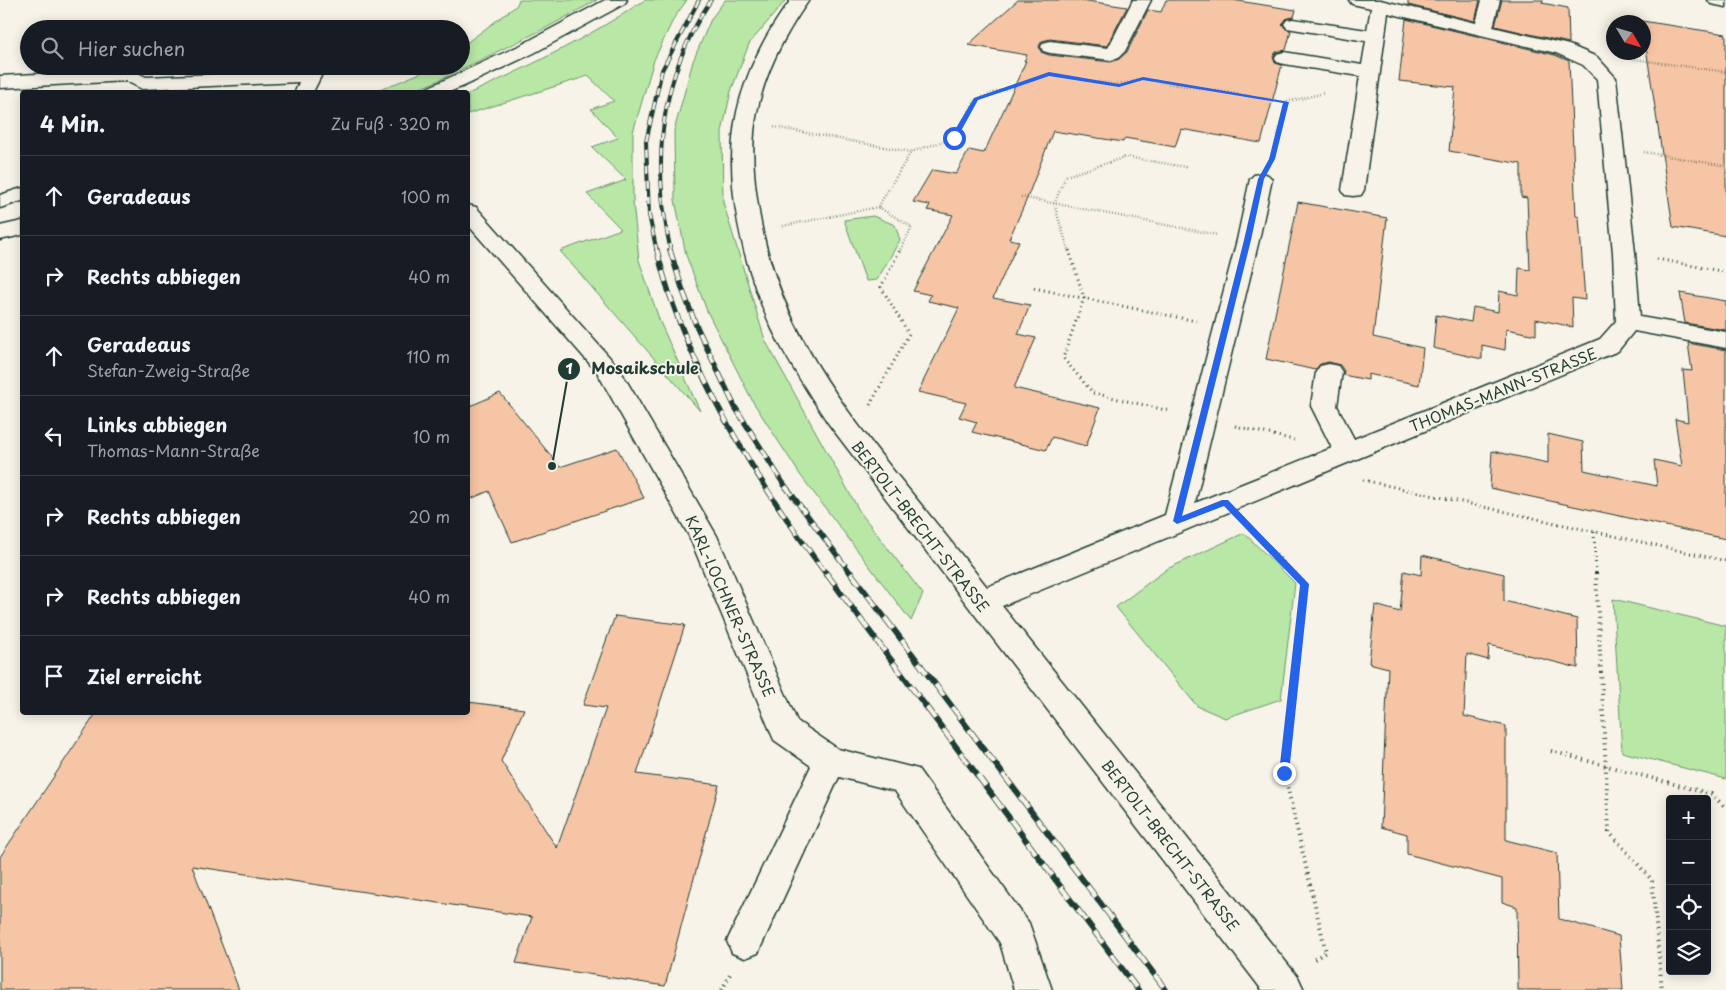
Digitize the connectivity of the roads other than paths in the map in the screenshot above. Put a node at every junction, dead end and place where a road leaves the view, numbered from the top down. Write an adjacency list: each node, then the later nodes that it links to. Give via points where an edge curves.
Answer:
1 (618, 0): 18 (street, via 520,53)
2 (800, 0): 31 (street, BERTOLT-BRECHT-STRASSE, via 790,11 762,64 745,122 743,174 751,233 770,298 805,368 837,417)
3 (1142, 0): 11 (street, via 1116,51 1111,54)
4 (1491, 0): 9 (street)
5 (1717, 0): 6 (street)
6 (1726, 2)
7 (1369, 3): 9 (street); 10 (street)
8 (1293, 24): 10 (street)
9 (1483, 30): 26 (street, via 1562,49 1590,61 1606,78)
10 (1376, 36): 13 (street)
11 (1050, 47)
12 (1284, 58): 13 (street)
13 (1370, 72): 20 (street)
14 (130, 75): 16 (street)
15 (130, 75): 17 (street, via 142,83 311,76)
16 (0, 82)
17 (305, 90)
18 (438, 90)
19 (1261, 179): 30 (street)
20 (1352, 190)
21 (20, 195): 22 (street)
22 (0, 202)
23 (470, 214): 32 (street, KARL-LOCHNER-STRASSE, via 608,368 703,536 785,730)
24 (20, 228): 25 (street)
25 (0, 233)
26 (1628, 322): 27 (street); 29 (street, THOMAS-MANN-STRASSE, via 1609,345)
27 (1726, 340)
28 (1329, 372): 29 (street, via 1324,406)
29 (1348, 452): 30 (street, THOMAS-MANN-STRASSE)
30 (1177, 521): 31 (street, THOMAS-MANN-STRASSE)
31 (980, 602): 34 (street, BERTOLT-BRECHT-STRASSE)
32 (830, 761): 33 (street); 35 (street, via 906,779 1016,935)
33 (745, 941)
34 (1282, 986)
35 (1033, 990)

